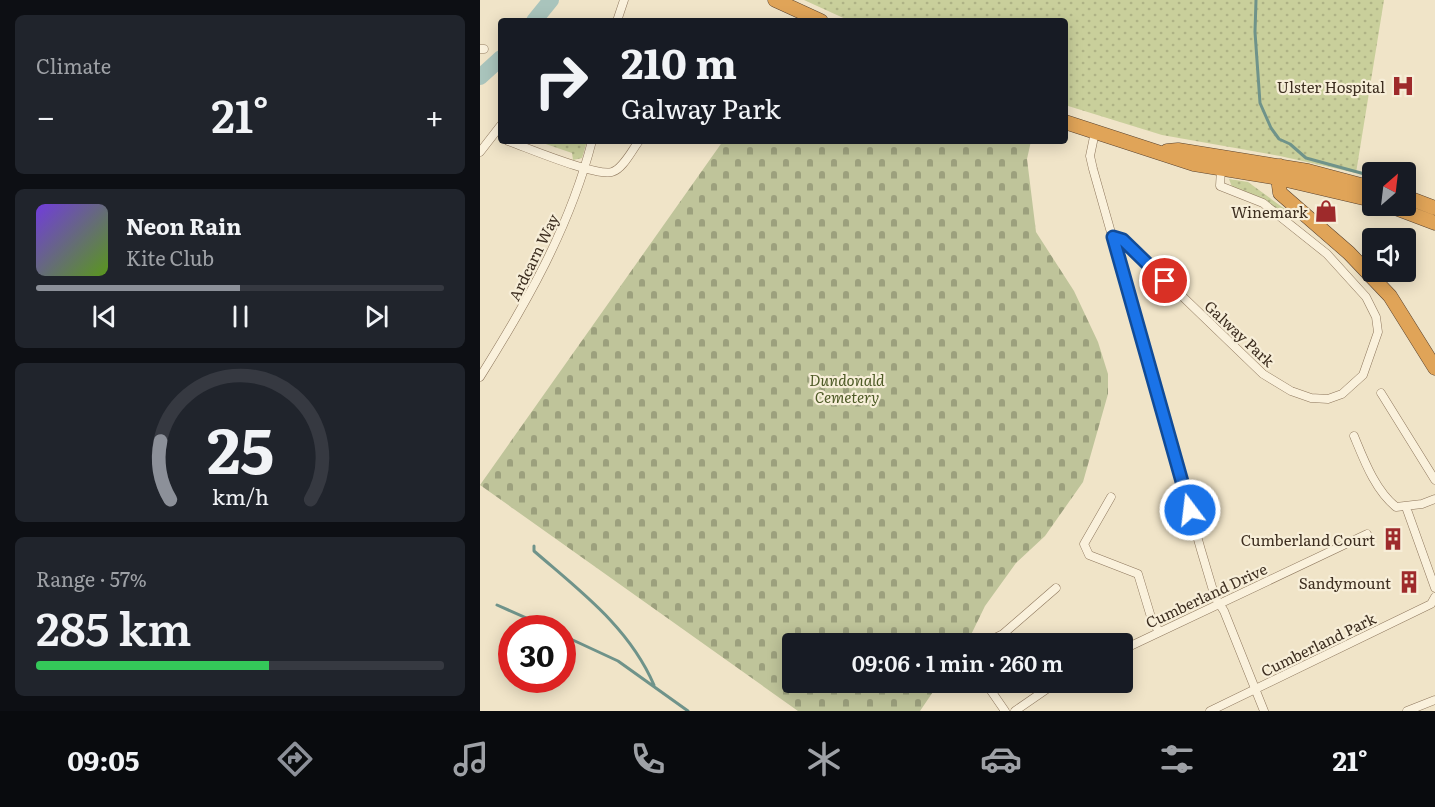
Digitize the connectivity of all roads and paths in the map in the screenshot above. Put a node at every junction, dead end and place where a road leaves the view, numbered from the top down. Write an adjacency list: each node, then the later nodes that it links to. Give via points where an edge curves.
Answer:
1 (624, 0): 3 (street)
2 (775, 0): 4 (highway)
3 (618, 18)
4 (814, 18)
5 (1068, 123): 6 (highway)
6 (1095, 132): 12 (highway); 25 (street, via 1090,156)
7 (497, 137): 11 (street)
8 (517, 144): 13 (street)
9 (591, 144): 13 (street, Ardcarn Way)
10 (637, 144): 13 (street, via 618,170 610,173)
11 (480, 152)
12 (1162, 152): 14 (highway); 15 (highway, via 1178,150)
13 (585, 168): 27 (street, Ardcarn Way, via 548,260 520,314)
14 (1221, 169): 16 (highway); 25 (street, Galway Park, via 1220,186 1259,200 1327,254 1356,285 1376,317 1378,332 1363,375 1342,394 1328,399 1311,398 1277,384 1129,245)
15 (1279, 172): 16 (highway); 17 (highway); 18 (highway); 21 (highway, via 1280,193)
16 (1253, 174): 21 (highway, via 1290,207)
17 (1312, 185): 19 (highway); 21 (highway, via 1299,192)
18 (1362, 186)
19 (1362, 198)
20 (1416, 201): 22 (highway)
21 (1298, 207): 26 (highway, via 1390,296)
22 (1435, 208)
23 (1416, 216): 24 (highway)
24 (1435, 223)
25 (1113, 237): 38 (street, via 1201,550)
26 (1435, 368)
27 (480, 376)
28 (1381, 393): 30 (street)
29 (1354, 436): 33 (street, via 1387,500 1396,507)
30 (1435, 480)
31 (1111, 497): 39 (street, via 1084,544 1085,550 1138,574)
32 (1435, 499): 33 (street)
33 (1406, 507): 36 (street)
34 (1367, 534): 38 (street, Cumberland Drive)
35 (1056, 588): 40 (street)
36 (1435, 588)
37 (1435, 597): 42 (street, Cumberland Park, via 1431,604)
38 (1220, 603): 39 (street, Cumberland Drive); 42 (street)
39 (1159, 632): 41 (street, Cumberland Drive)
40 (1004, 633)
41 (1133, 645)
42 (1257, 690): 48 (street, Cumberland Park); 49 (street)
43 (993, 693): 46 (street)
44 (1041, 693): 47 (street)
45 (1435, 700): 50 (street)
46 (1005, 711)
47 (1015, 711)
48 (1210, 711)
49 (1264, 711)
50 (1407, 711)

